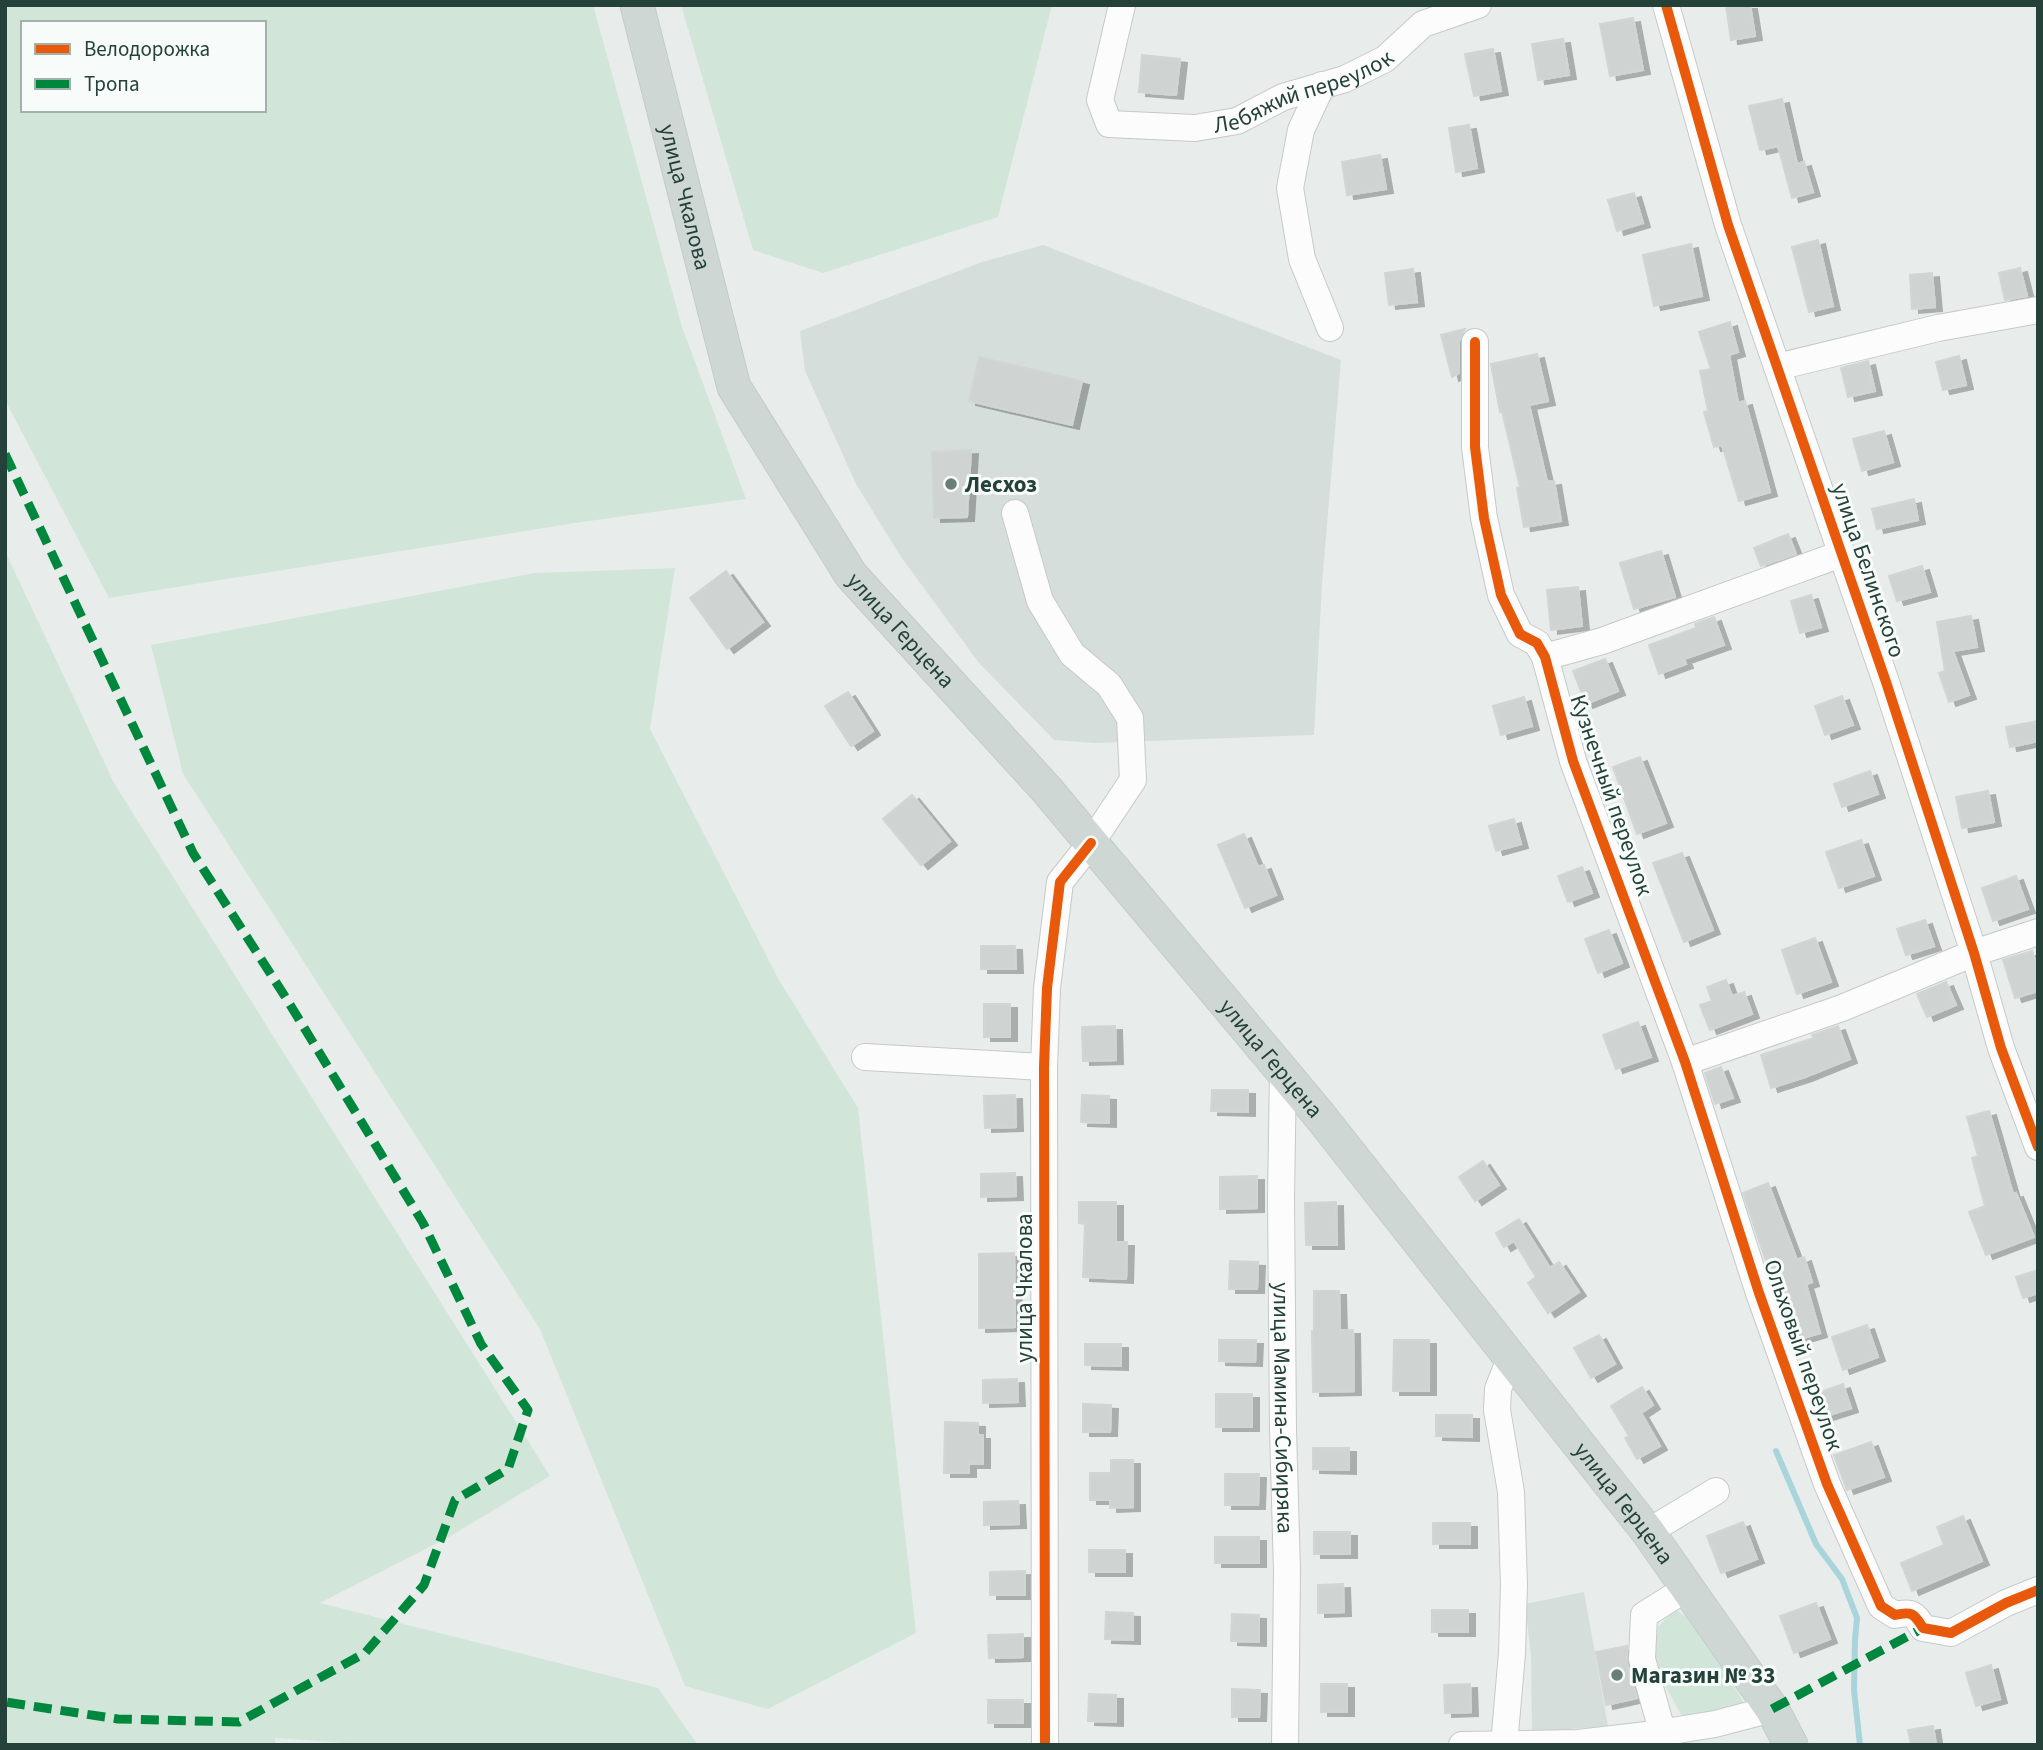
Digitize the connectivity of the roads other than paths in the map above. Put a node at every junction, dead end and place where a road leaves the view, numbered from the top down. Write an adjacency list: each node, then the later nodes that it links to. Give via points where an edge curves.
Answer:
1 (637, 5): 10 (main road, улица Чкалова)
2 (1122, 5): 5 (street, Лебяжий переулок, via 1100,100 1108,124 1195,128 1237,121 1283,97)
3 (1478, 5): 5 (street, Лебяжий переулок, via 1423,24 1385,59)
4 (1666, 5): 9 (street, улица Белинского, via 1728,225)
5 (1322, 85): 7 (street, via 1301,130 1290,188 1302,259)
6 (2038, 310): 9 (street, via 1938,328)
7 (1330, 328)
8 (1475, 342): 13 (street, via 1475,447 1501,595 1520,634 1537,643)
9 (1777, 367): 12 (street, улица Белинского)
10 (734, 387): 14 (main road, улица Герцена, via 851,575)
11 (1014, 513): 14 (street, улица Чкалова, via 1040,601 1072,654 1109,685 1130,718 1133,780)
12 (1841, 554): 13 (street, via 1602,641); 16 (street, улица Белинского)
13 (1545, 657): 18 (street, Кузнечный переулок, via 1573,761)
14 (1091, 843): 19 (street, улица Чкалова, via 1060,883 1047,988); 20 (main road, улица Герцена)
15 (2038, 932): 16 (street)
16 (1974, 953): 18 (street, via 1842,1008); 21 (street, улица Белинского, via 2001,1048)
17 (864, 1057): 19 (street)
18 (1685, 1062): 26 (street, Ольховый переулок, via 1759,1293 1827,1484 1881,1606 1895,1615 1906,1612 1915,1616 1923,1628 1951,1633)
19 (1044, 1067): 30 (street, улица Чкалова)
20 (1283, 1072): 22 (main road, улица Герцена); 31 (street, улица Мамина-Сибиряка)
21 (2038, 1147)
22 (1510, 1359): 24 (main road, улица Герцена); 29 (street, via 1498,1389 1497,1410 1511,1492 1514,1585)
23 (1716, 1491): 24 (street)
24 (1648, 1532): 25 (main road, улица Герцена)
25 (1688, 1588): 27 (main road, улица Герцена); 28 (street, via 1644,1615 1642,1659)
26 (2038, 1590)
27 (1772, 1709): 28 (street); 33 (main road, улица Герцена)
28 (1652, 1738): 29 (street)
29 (1504, 1744): 32 (street)
30 (1045, 1745)
31 (1284, 1745)
32 (1462, 1745)
33 (1791, 1745)

